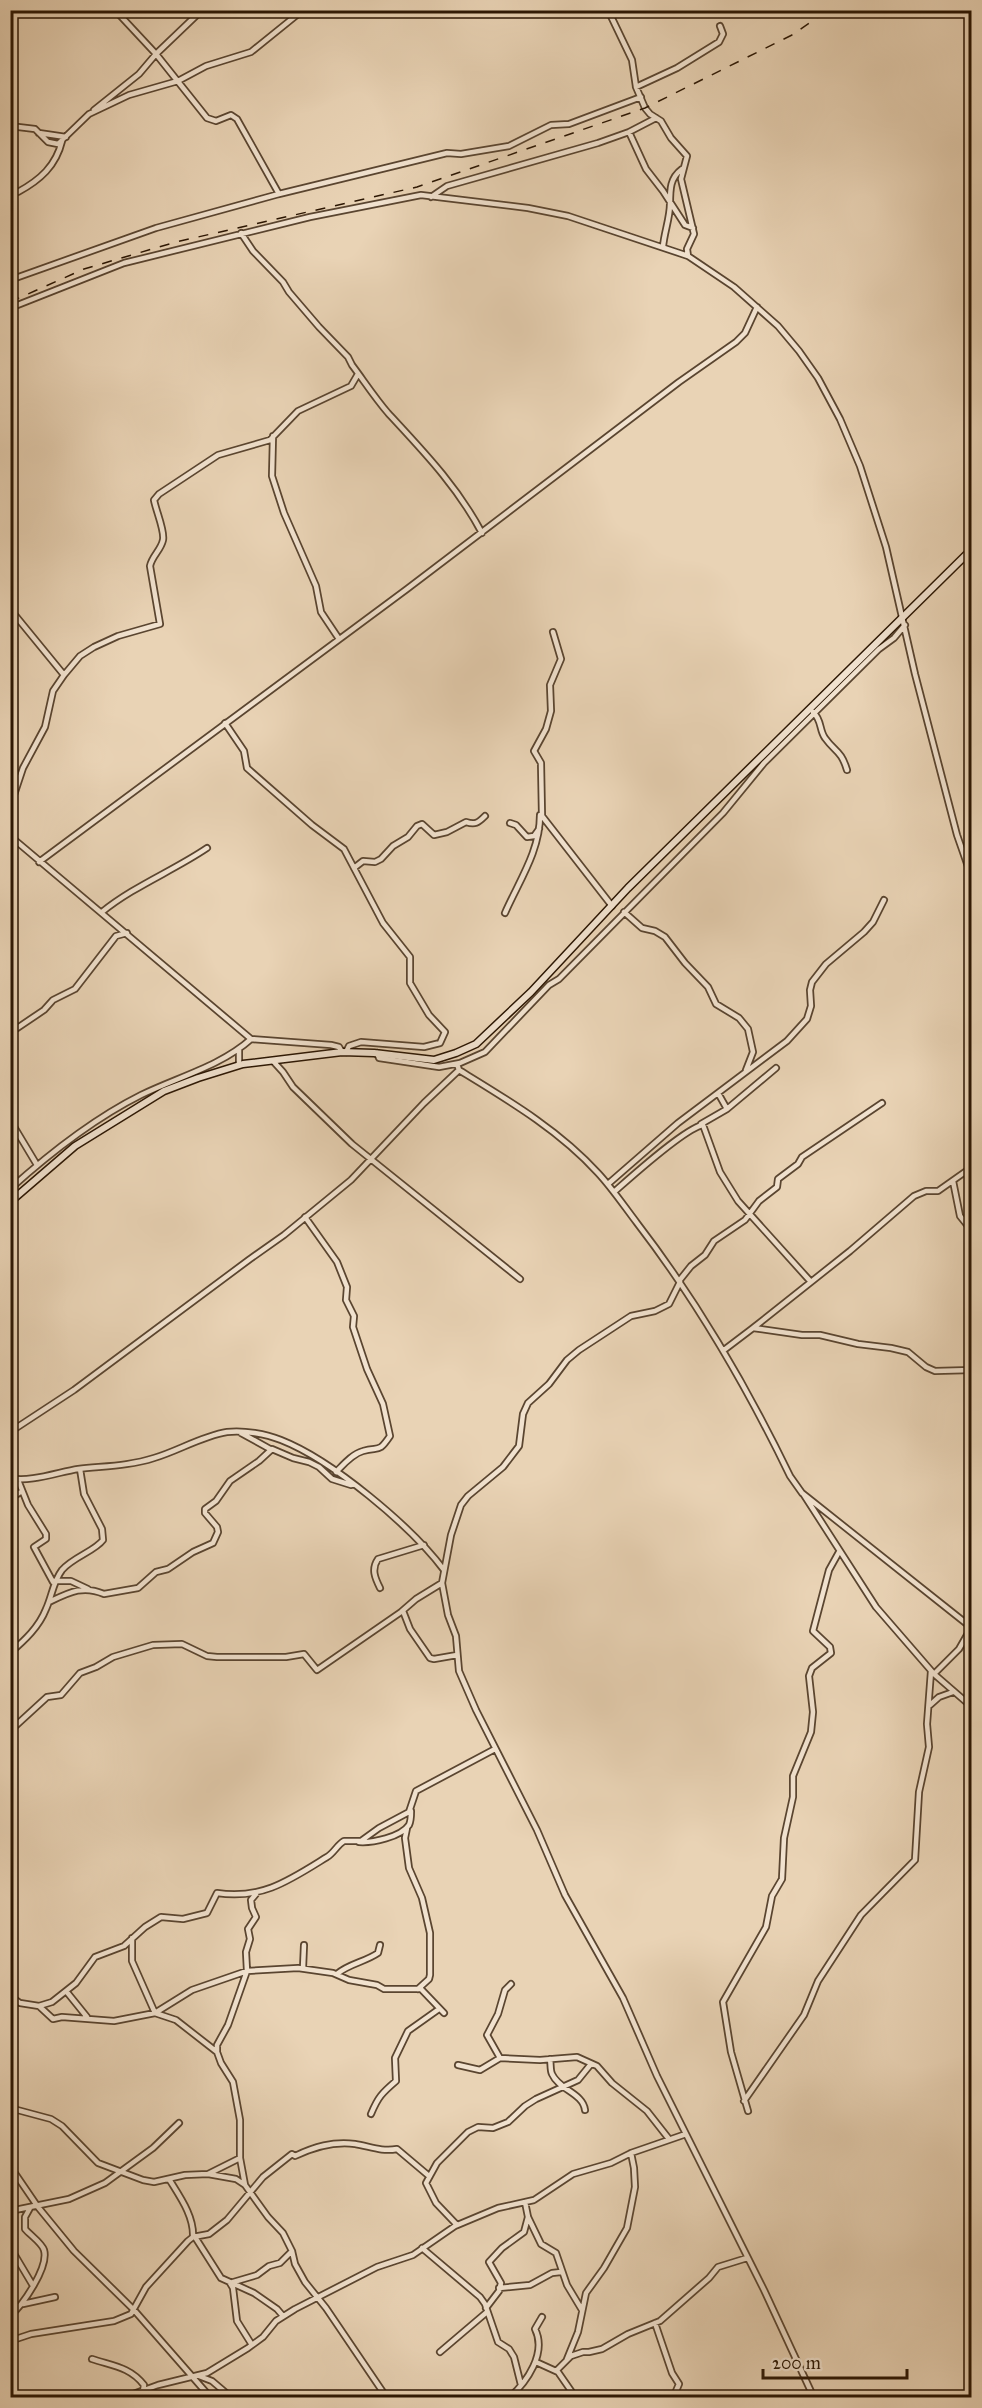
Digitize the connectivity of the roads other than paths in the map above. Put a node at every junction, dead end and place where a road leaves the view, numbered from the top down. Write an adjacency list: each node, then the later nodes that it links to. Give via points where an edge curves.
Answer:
1 (115, 10): 6 (street)
2 (202, 10): 6 (street)
3 (303, 10): 7 (street, via 251,52 206,66)
4 (608, 10): 8 (street, via 632,60)
5 (720, 26): 8 (street, via 723,34 719,42)
6 (156, 54): 7 (street); 10 (street, via 139,74)
7 (178, 81): 10 (street, via 129,95); 18 (street, via 207,118 216,121 231,115 237,119)
8 (636, 87): 9 (street)
9 (640, 97): 11 (street); 18 (street, via 569,124 551,125 509,146 447,153)
10 (89, 114): 15 (street)
11 (656, 118): 13 (street); 16 (street, via 687,156)
12 (10, 126): 14 (street)
13 (629, 132): 19 (street, via 447,186); 20 (street, via 640,161)
14 (39, 133): 15 (street); 15 (street, via 51,144)
15 (64, 139): 17 (street, via 45,173 18,192)
16 (682, 169): 20 (street, via 673,180); 21 (street, via 681,184)
17 (10, 192)
18 (279, 194): 25 (street, via 123,238)
19 (431, 197): 22 (street, via 402,198); 23 (street, via 568,216)
20 (669, 200): 21 (street, via 685,225); 23 (street)
21 (693, 228): 24 (street)
22 (241, 233): 27 (street, via 124,263); 28 (street, via 348,357)
23 (663, 247): 24 (street)
24 (688, 256): 26 (street)
25 (10, 280)
26 (757, 307): 30 (street, via 741,338); 33 (street, via 799,351 840,419 867,485)
27 (10, 308)
28 (358, 374): 29 (street, via 351,386 298,411); 30 (street, via 456,489)
29 (273, 436): 36 (street, via 272,475 284,513 316,586 321,612); 37 (street, via 218,455 159,494 154,501 164,534 150,566 160,624 94,647)
30 (482, 533): 36 (street)
31 (972, 549): 33 (street)
32 (10, 609): 37 (street)
33 (903, 616): 34 (street); 38 (street)
34 (905, 625): 38 (street); 51 (street, via 957,836)
35 (553, 632): 42 (street, via 561,659 550,685 551,711 546,729 534,751 541,763)
36 (339, 639): 39 (street)
37 (64, 675): 41 (street, via 55,687 45,728 23,768)
38 (813, 711): 40 (street, via 825,738 839,751); 53 (street); 55 (street, via 723,813)
39 (225, 723): 49 (street); 50 (street, via 244,751 247,768 344,849)
40 (847, 770)
41 (10, 807)
42 (540, 812): 45 (street); 46 (street)
43 (484, 816): 50 (street, via 479,822 466,822 434,835 422,824 417,826 381,859 363,861)
44 (510, 823): 46 (street, via 527,837 534,836)
45 (549, 825): 46 (street); 53 (street)
46 (540, 828): 56 (street, via 527,868)
47 (10, 836): 49 (street)
48 (207, 848): 54 (street)
49 (39, 862): 54 (street)
50 (354, 868): 61 (street, via 382,923 410,957 410,983 429,1015 445,1032 440,1043 424,1047 361,1042)
51 (972, 878)
52 (884, 900): 68 (street, via 873,922 812,981 807,1019 775,1051)
53 (612, 906): 62 (street, via 476,1044 434,1060)
54 (102, 912): 57 (street)
55 (624, 912): 64 (street, via 485,1052); 68 (street, via 642,928 665,937 708,987 717,1004 748,1029 753,1052)
56 (505, 913)
57 (127, 933): 58 (street, via 116,936 75,988); 59 (street)
58 (10, 1033)
59 (251, 1039): 60 (street); 61 (street, via 331,1045)
60 (239, 1050): 65 (street); 75 (street, via 140,1096 85,1128)
61 (344, 1052): 62 (street); 63 (street)
62 (377, 1053): 64 (street, via 379,1058 411,1065)
63 (273, 1061): 65 (street); 74 (street, via 292,1087)
64 (457, 1064): 67 (street)
65 (239, 1065): 81 (street, via 164,1092 124,1114 75,1146)
66 (776, 1068): 71 (street)
67 (459, 1070): 74 (street); 78 (street, via 546,1126)
68 (744, 1073): 69 (street)
69 (718, 1093): 71 (street); 78 (street, via 666,1132)
70 (882, 1103): 82 (street, via 802,1157)
71 (727, 1109): 73 (street)
72 (10, 1120): 75 (street)
73 (699, 1125): 80 (street); 82 (street, via 706,1129 720,1172)
74 (372, 1159): 83 (street); 85 (street)
75 (37, 1165): 79 (street)
76 (972, 1167): 77 (street)
77 (953, 1181): 84 (street, via 960,1216); 87 (street, via 938,1191 914,1196)
78 (608, 1184): 80 (street)
79 (10, 1189)
80 (614, 1192): 86 (street)
81 (10, 1202)
82 (750, 1214): 86 (street, via 714,1241); 87 (street)
83 (305, 1217): 91 (street, via 74,1390); 95 (street, via 337,1262 347,1287 353,1327 383,1404 390,1436 383,1446 363,1451)
84 (972, 1231)
85 (520, 1279)
86 (680, 1281): 89 (street); 104 (street, via 669,1304 631,1316 579,1350 528,1403 519,1446 503,1467 461,1505)
87 (811, 1282): 88 (street)
88 (753, 1328): 89 (street); 90 (street, via 820,1335 908,1352 935,1371)
89 (724, 1350): 100 (street)
90 (972, 1370)
91 (10, 1432)
92 (238, 1432): 93 (street); 94 (street, via 141,1461); 95 (street, via 279,1439)
93 (271, 1449): 98 (street, via 309,1462 333,1479); 108 (street, via 230,1480 206,1509 217,1527 213,1543 156,1572 138,1588 104,1594)
94 (80, 1469): 97 (street); 105 (street, via 84,1494 102,1529 103,1540 70,1562)
95 (336, 1472): 98 (street)
96 (10, 1478): 97 (street)
97 (18, 1480): 99 (street)
98 (355, 1486): 102 (street)
99 (22, 1491): 101 (street); 105 (street, via 46,1534 35,1550)
100 (802, 1493): 103 (street); 111 (street)
101 (10, 1499)
102 (424, 1545): 104 (street); 107 (street, via 378,1559 374,1573)
103 (839, 1552): 114 (street, via 876,1607); 145 (street, via 829,1570 813,1631 830,1647 831,1653 812,1668 809,1676 811,1732 793,1776 794,1797 784,1838 782,1879 772,1896 766,1927 723,2002)
104 (444, 1570): 106 (street)
105 (54, 1582): 108 (street, via 71,1581); 109 (street)
106 (442, 1583): 110 (street); 113 (street)
107 (380, 1588)
108 (88, 1589): 109 (street)
109 (49, 1602): 112 (street, via 39,1625)
110 (403, 1611): 113 (street, via 430,1658); 118 (street, via 317,1670 304,1654 217,1657 182,1644 129,1651 80,1672 61,1695 46,1697)
111 (971, 1628): 114 (street, via 959,1648)
112 (10, 1653)
113 (457, 1655): 119 (street, via 459,1671)
114 (932, 1672): 115 (street); 117 (street)
115 (953, 1692): 116 (street); 117 (street, via 939,1697)
116 (972, 1707)
117 (928, 1708): 145 (street, via 929,1747 919,1792 915,1860 861,1915 818,1981 804,2015)
118 (10, 1730)
119 (495, 1749): 120 (street, via 416,1791); 151 (street, via 565,1895 623,1998)
120 (411, 1810): 121 (street); 122 (street)
121 (407, 1828): 122 (street, via 378,1842); 131 (street, via 409,1868 422,1898 431,1940 429,1979)
122 (357, 1842): 123 (street, via 344,1841 327,1857)
123 (257, 1893): 124 (street, via 217,1893 207,1913 183,1919 165,1916); 128 (street, via 251,1900 256,1917 248,1929)
124 (132, 1938): 132 (street, via 120,1948 95,1957); 136 (street, via 132,1961)
125 (304, 1945): 127 (street)
126 (380, 1945): 129 (street, via 378,1953)
127 (303, 1968): 128 (street); 129 (street)
128 (247, 1971): 136 (street, via 192,1990); 139 (street)
129 (337, 1974): 131 (street, via 384,1989)
130 (511, 1984): 140 (street, via 487,2035)
131 (418, 1989): 135 (street)
132 (66, 1991): 134 (street); 138 (street)
133 (10, 1996): 134 (street, via 20,2003)
134 (39, 2006): 138 (street, via 53,2019)
135 (439, 2009): 137 (street); 149 (street, via 408,2031 395,2058 396,2081 374,2103)
136 (155, 2013): 138 (street, via 114,2021); 139 (street, via 181,2024)
137 (444, 2013)
138 (90, 2019)
139 (217, 2052): 154 (street, via 233,2082 240,2120)
140 (500, 2058): 141 (street); 143 (street, via 480,2070)
141 (550, 2059): 142 (street, via 577,2057); 144 (street, via 552,2073)
142 (591, 2064): 144 (street, via 578,2080); 152 (street, via 647,2111)
143 (458, 2065)
144 (564, 2088): 147 (street, via 582,2101); 158 (street, via 536,2099 501,2126 478,2127 468,2132)
145 (744, 2101): 148 (street)
146 (10, 2108): 156 (street, via 51,2119 98,2163)
147 (585, 2110)
148 (748, 2111)
149 (371, 2114)
150 (179, 2123): 156 (street, via 153,2148)
151 (686, 2134): 152 (street); 172 (street)
152 (669, 2139): 153 (street)
153 (631, 2153): 162 (street, via 573,2174); 182 (street, via 635,2187 627,2228 586,2293)
154 (240, 2158): 157 (street); 160 (street)
155 (10, 2166): 163 (street)
156 (121, 2170): 159 (street, via 143,2180); 163 (street, via 105,2183)
157 (208, 2174): 159 (street); 160 (street, via 236,2179)
158 (429, 2176): 161 (street, via 399,2150 329,2144 292,2154); 167 (street, via 426,2183 436,2203)
159 (169, 2179): 168 (street, via 186,2209)
160 (245, 2185): 161 (street)
161 (249, 2194): 168 (street, via 227,2220 209,2234); 171 (street, via 283,2233)
162 (525, 2202): 166 (street); 167 (street)
163 (38, 2207): 164 (street); 180 (street, via 74,2251)
164 (30, 2208): 165 (street); 175 (street, via 25,2229 44,2247 38,2277)
165 (10, 2211)
166 (528, 2217): 173 (street, via 541,2244 556,2253); 176 (street, via 524,2232 489,2262 499,2277)
167 (457, 2225): 170 (street)
168 (194, 2237): 174 (street, via 221,2278); 180 (street, via 146,2287)
169 (10, 2247): 175 (street)
170 (422, 2248): 178 (street); 181 (street, via 480,2297)
171 (292, 2251): 174 (street, via 280,2263); 178 (street, via 298,2271)
172 (747, 2258): 186 (street, via 718,2267); 204 (street)
173 (561, 2272): 176 (street, via 530,2285); 182 (street)
174 (231, 2283): 184 (street, via 254,2293); 188 (street, via 237,2321)
175 (32, 2284): 179 (street)
176 (499, 2288): 181 (street)
177 (55, 2297): 179 (street)
178 (316, 2298): 184 (street); 200 (street)
179 (22, 2305): 183 (street)
180 (134, 2310): 187 (street, via 114,2321); 194 (street)
181 (486, 2310): 189 (street, via 476,2324 467,2327); 195 (street, via 498,2342 514,2357)
182 (582, 2310): 191 (street)
183 (10, 2316)
184 (283, 2316): 188 (street)
185 (542, 2317): 192 (street, via 535,2329 540,2340)
186 (654, 2324): 191 (street, via 602,2349); 203 (street, via 679,2384)
187 (10, 2341)
188 (252, 2345): 194 (street)
189 (440, 2352)
190 (92, 2359): 196 (street, via 129,2370 144,2385)
191 (567, 2359): 193 (street)
192 (536, 2362): 193 (street); 195 (street)
193 (556, 2370): 202 (street)
194 (196, 2377): 196 (street); 198 (street); 199 (street, via 212,2381)
195 (521, 2385): 201 (street)
196 (143, 2391): 197 (street)
197 (122, 2397)
198 (212, 2397)
199 (232, 2397)
200 (387, 2397)
201 (509, 2397)
202 (576, 2397)
203 (673, 2397)
204 (814, 2397)

